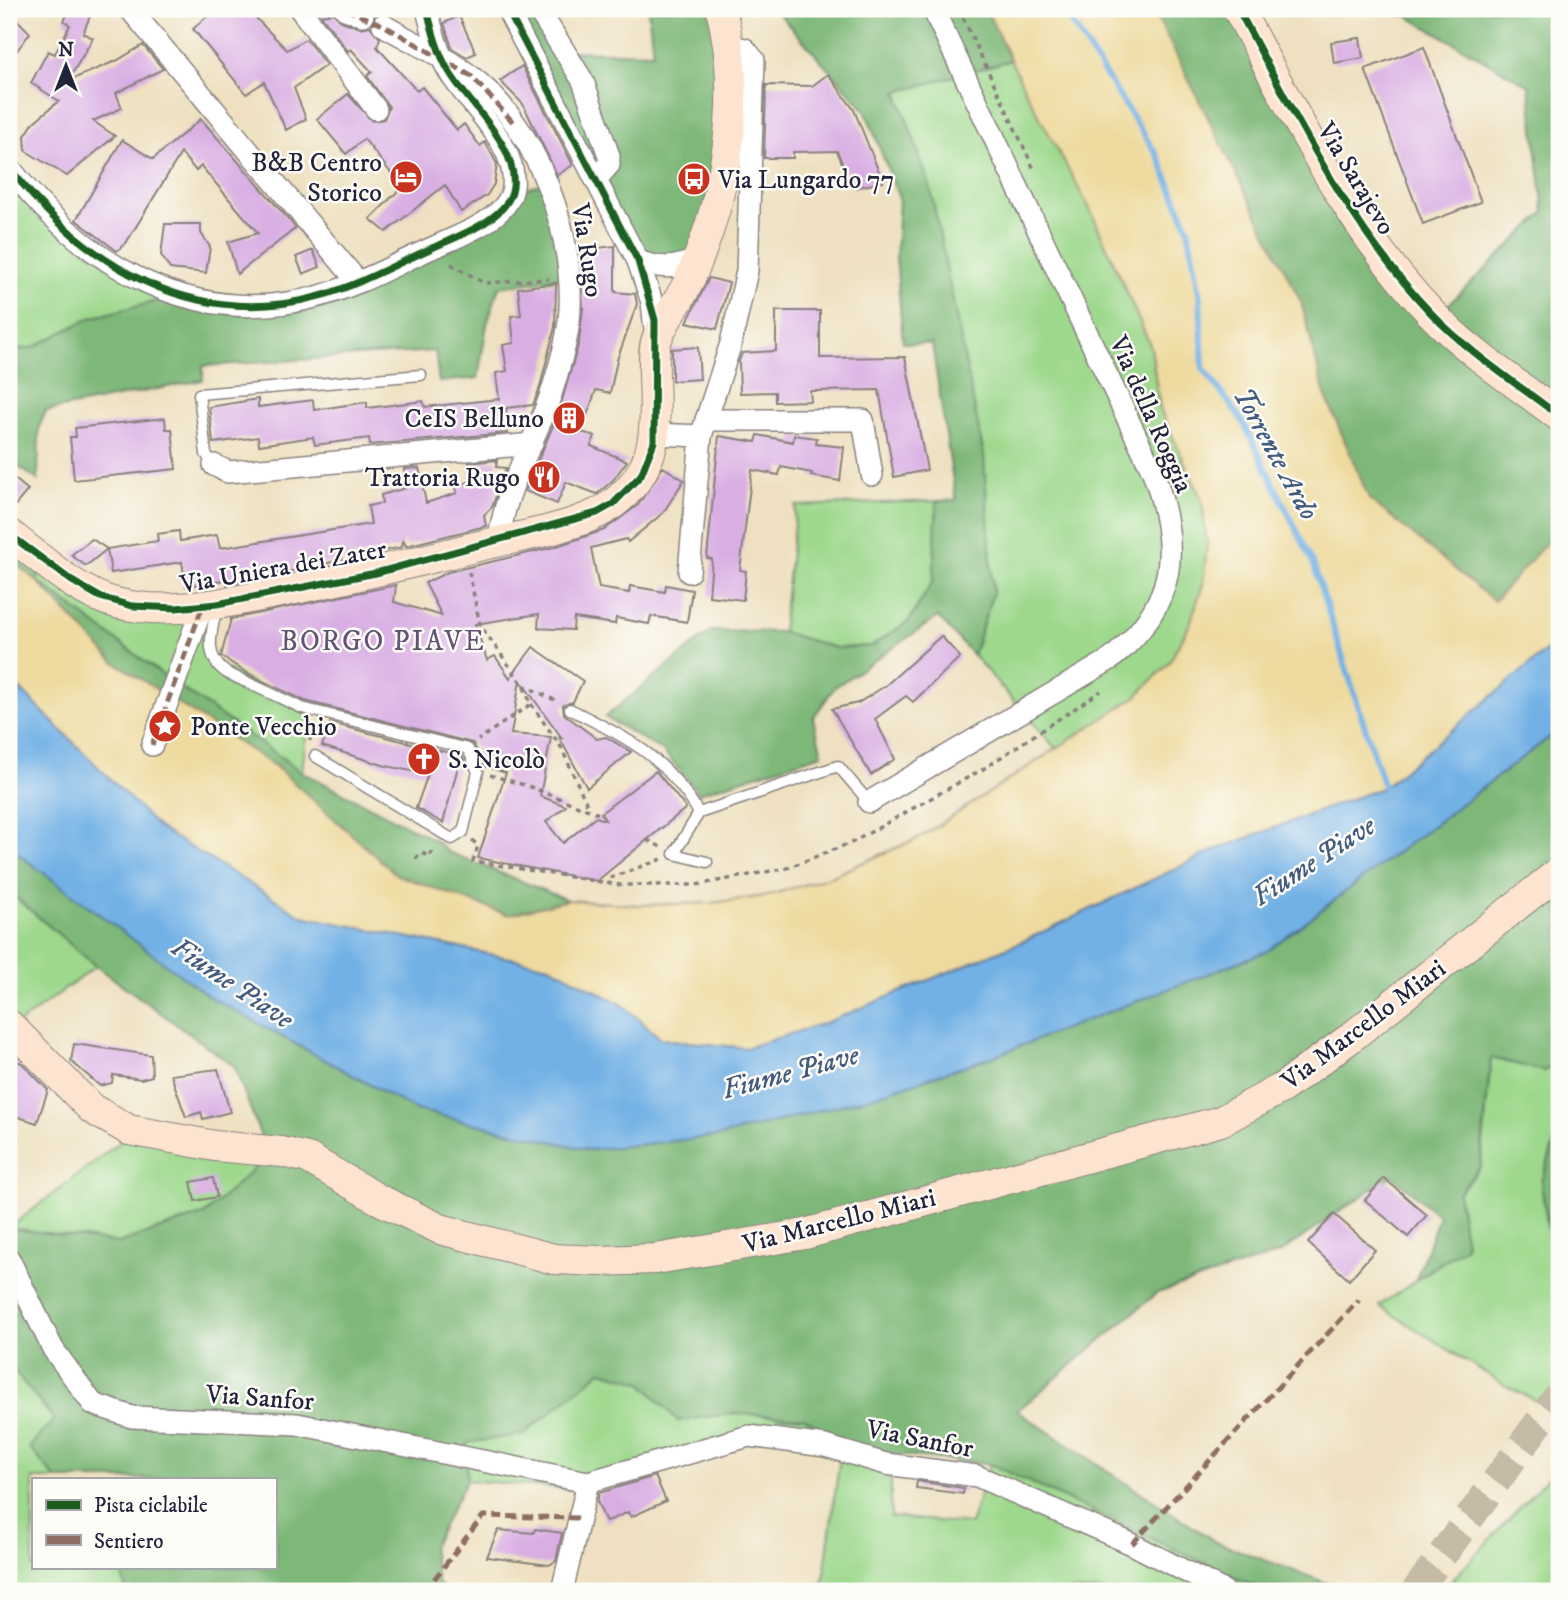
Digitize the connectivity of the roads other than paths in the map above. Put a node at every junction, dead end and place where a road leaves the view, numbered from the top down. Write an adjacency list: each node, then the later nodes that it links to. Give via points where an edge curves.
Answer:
1 (130, 9): 17 (street)
2 (426, 9): 11 (street)
3 (506, 9): 14 (street)
4 (538, 9): 14 (street, via 586,88 608,156 608,165)
5 (721, 9): 10 (street)
6 (933, 9): 33 (street, Via della Roggia, via 1153,472 1167,511 1170,547 1167,580 1155,611 1128,645 972,744)
7 (1238, 9): 20 (street, Via Sarajevo, via 1328,174 1378,253 1432,314)
8 (304, 13): 12 (street)
9 (383, 25): 11 (street, Via Rugo)
10 (728, 45): 15 (street, via 727,153 713,222); 21 (street, via 745,49 754,60 747,271 731,343)
11 (443, 61): 17 (street, via 506,153 514,183 509,202 496,215); 23 (street, Via Rugo, via 480,84 513,122 544,174 558,222 571,306 566,339)
12 (376, 109)
13 (9, 167): 17 (street, via 43,209 91,249 169,292 200,302 260,306 322,296)
14 (597, 178): 16 (street)
15 (697, 259): 16 (street, via 663,268); 18 (street)
16 (638, 261): 18 (street, via 652,302)
17 (358, 282)
18 (656, 340): 22 (street, Via Uniera dei Zater)
19 (421, 374): 24 (lane, via 199,394 206,454)
20 (1559, 416)
21 (703, 428): 22 (street); 25 (street, via 863,420); 28 (street)
22 (655, 434): 27 (street, Via Uniera dei Zater, via 641,475 614,504 581,520)
23 (532, 444): 24 (street, via 228,472); 27 (street, Via Rugo, via 503,513)
24 (214, 465)
25 (872, 475)
26 (9, 534): 29 (street, Via Uniera dei Zater, via 72,581 107,600 148,608)
27 (499, 541): 29 (street, Via Uniera dei Zater, via 376,573)
28 (689, 572)
29 (210, 604): 31 (street, via 185,654); 32 (lane, via 210,645 217,665 234,676 313,711 466,748 478,772 463,832 452,839)
30 (570, 709): 34 (lane, via 655,757 683,785)
31 (152, 745)
32 (315, 756)
33 (869, 802): 34 (lane, via 838,766)
34 (699, 813): 35 (lane, via 674,854)
35 (706, 862)
36 (1559, 872): 37 (street, Via Marcello Miari, via 1349,1039 1282,1088 1221,1121 805,1234 656,1259 554,1259 507,1249 440,1229 308,1158 128,1130 93,1110)
37 (12, 1036)
38 (9, 1259): 39 (street, Via Sanfor, via 53,1349 93,1404 132,1416 297,1424)
39 (587, 1482): 40 (street); 41 (street, Via Sanfor, via 749,1436 825,1447 886,1464 977,1476 1132,1544)
40 (562, 1591)
41 (1224, 1591)

